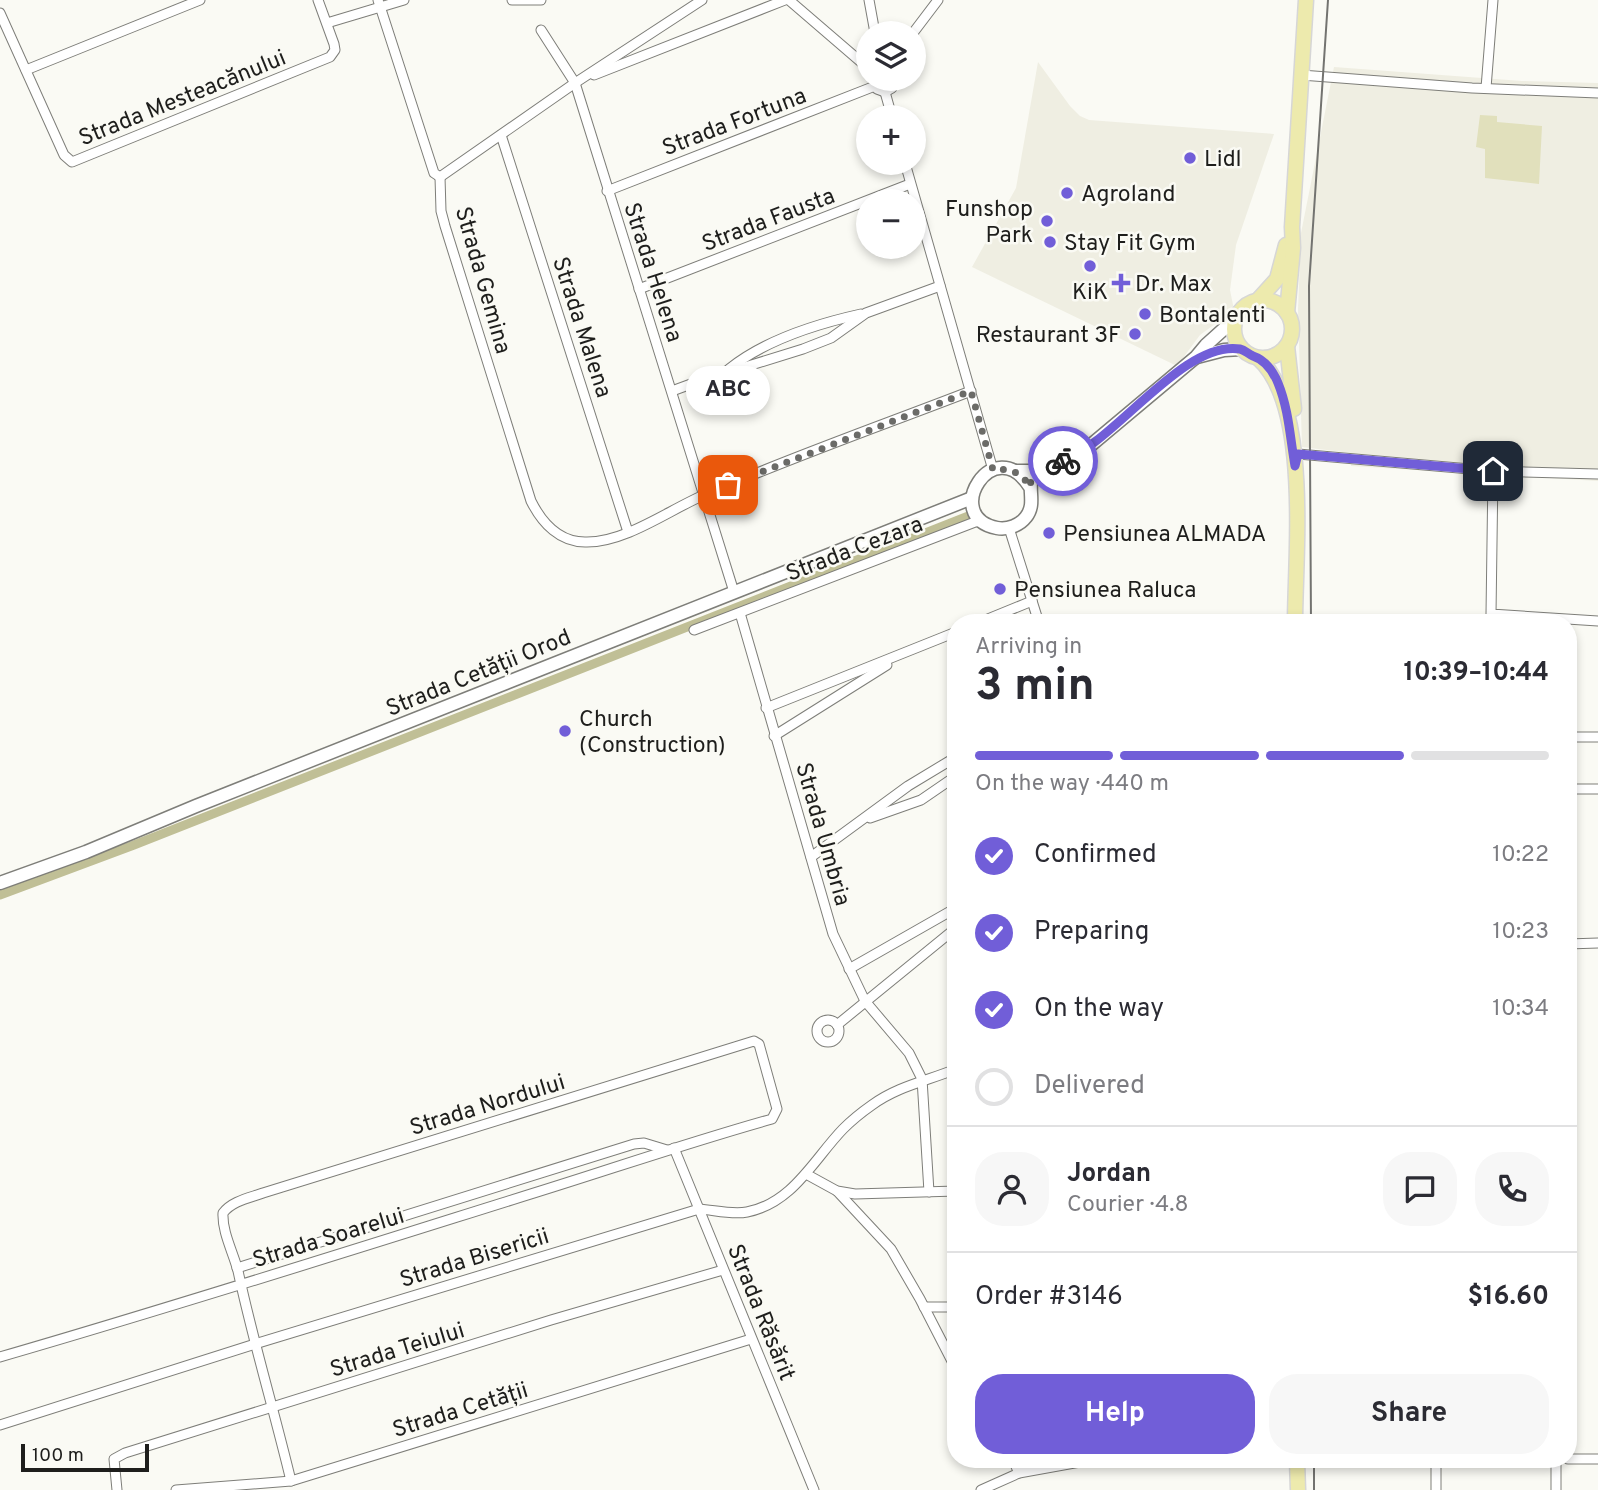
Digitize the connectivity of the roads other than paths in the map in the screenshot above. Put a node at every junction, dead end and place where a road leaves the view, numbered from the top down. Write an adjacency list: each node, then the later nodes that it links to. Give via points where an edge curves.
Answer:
1 (200, 0): 19 (street)
2 (318, 0): 16 (street)
3 (404, 0): 12 (street)
4 (512, 0): 5 (street)
5 (541, 0)
6 (702, 0): 21 (street)
7 (787, 0): 18 (street); 21 (street)
8 (869, 0): 14 (street)
9 (938, 0): 15 (street)
10 (1493, 0): 22 (street)
11 (1307, 2): 20 (main road)
12 (380, 4): 16 (street); 30 (street, via 433,173)
13 (0, 13): 19 (street)
14 (873, 21)
15 (922, 21)
16 (327, 23): 19 (street, Strada Mesteacănului, via 335,50 330,57 72,162 64,155)
17 (541, 30): 21 (street, Strada Helena)
18 (856, 58)
19 (26, 70)
20 (1301, 75): 22 (street); 33 (main road)
21 (575, 83): 28 (street); 32 (street, Strada Helena)
22 (1486, 88): 26 (street)
23 (856, 91): 32 (street, Strada Fortuna)
24 (879, 91): 25 (street)
25 (886, 92): 27 (street)
26 (1598, 93)
27 (889, 105)
28 (501, 135): 30 (street); 58 (street, Strada Malena)
29 (908, 175): 31 (street)
30 (440, 177): 58 (street, Strada Gemina, via 444,226 537,512 555,533 576,542 600,541)
31 (910, 184): 34 (street); 35 (street, Strada Fausta)
32 (607, 191): 35 (street, Strada Helena)
33 (1292, 227): 36 (main road, via 1277,279); 38 (main road)
34 (940, 286): 37 (street); 46 (street)
35 (639, 289): 45 (street, Strada Helena)
36 (1258, 300): 38 (main road, via 1275,302); 39 (main road, via 1245,306)
37 (866, 313): 44 (street, via 800,332 742,359); 44 (street, via 821,342)
38 (1287, 313): 40 (main road, via 1292,330)
39 (1236, 318): 41 (main road, via 1234,334); 42 (street)
40 (1287, 346): 43 (main road, via 1271,357); 47 (main road)
41 (1242, 349): 42 (street); 43 (main road)
42 (1196, 358): 50 (street, via 1085,451)
43 (1258, 358): 47 (main road, via 1278,382)
44 (729, 370): 45 (street)
45 (672, 391): 54 (street, Strada Helena)
46 (971, 391): 48 (street); 54 (street, Strada Gemina)
47 (1297, 460): 51 (street); 64 (main road)
48 (993, 470): 49 (street); 55 (street, via 978,481)
49 (1015, 471): 50 (street); 53 (street)
50 (1036, 471): 53 (street)
51 (1493, 471): 52 (street); 65 (street)
52 (1598, 474)
53 (1030, 487): 57 (street, via 1027,517)
54 (704, 495): 58 (street, Strada Gemina); 59 (street, Strada Helena)
55 (972, 498): 56 (street); 59 (street, Strada Cetății Orod)
56 (982, 521): 57 (street, via 995,528); 61 (street, Strada Cezara)
57 (1009, 528): 60 (street)
58 (628, 532)
59 (734, 592): 81 (street, Strada Cetății Orod)
60 (1032, 601): 62 (street); 63 (street)
61 (740, 613): 68 (street, Strada Cezara); 71 (street)
62 (1000, 614)
63 (1036, 614)
64 (1294, 614)
65 (1491, 614)
66 (1577, 620): 67 (street)
67 (1598, 621)
68 (694, 630)
69 (947, 636): 70 (street)
70 (906, 652): 71 (street); 72 (street)
71 (766, 708): 72 (street, Strada Umbria)
72 (775, 736): 80 (street, Strada Umbria)
73 (1577, 737): 74 (street)
74 (1598, 737)
75 (947, 762): 79 (street)
76 (947, 782): 79 (street, via 921,800)
77 (1577, 789): 78 (street)
78 (1598, 789)
79 (863, 820): 80 (street)
80 (811, 857): 86 (street, Strada Umbria, via 833,934)
81 (0, 883)
82 (947, 913): 86 (street)
83 (947, 935): 87 (street)
84 (1598, 943): 85 (street)
85 (1577, 944)
86 (849, 969): 87 (street, Strada Umbria)
87 (865, 1001): 88 (street); 90 (street, Strada Umbria, via 909,1053)
88 (837, 1025)
89 (947, 1072): 90 (street, Strada Bisericii)
90 (922, 1079): 93 (street, Strada Bisericii, via 890,1093 851,1121); 96 (street)
91 (772, 1119): 92 (street, Strada Soarelui); 100 (street, Strada Nordului, via 777,1109 760,1044 754,1041 239,1201 224,1210 222,1218)
92 (671, 1149): 97 (street, Strada Răsărit); 98 (street, Strada Soarelui, via 634,1144); 99 (street, Strada Soarelui)
93 (807, 1174): 94 (street); 97 (street, Strada Bisericii, via 785,1195 756,1209 737,1213)
94 (837, 1191): 96 (street); 103 (street, via 891,1249)
95 (947, 1191): 96 (street)
96 (929, 1192)
97 (699, 1209): 101 (street, Strada Răsărit); 106 (street, Strada Bisericii)
98 (388, 1221): 99 (street); 100 (street, Strada Soarelui)
99 (393, 1238): 102 (street, Strada Soarelui)
100 (237, 1268): 102 (street, Strada Nordului)
101 (723, 1270): 105 (street, Strada Răsărit); 109 (street, Strada Teiului)
102 (240, 1284): 106 (street, Strada Nordului); 108 (street, Strada Soarelui)
103 (924, 1307): 104 (street); 107 (street)
104 (947, 1307)
105 (751, 1339): 119 (street, Strada Cetății); 122 (street, Strada Răsărit)
106 (255, 1344): 109 (street, Strada Nordului); 110 (street, Strada Bisericii)
107 (947, 1352)
108 (0, 1357)
109 (273, 1407): 119 (street, Strada Nordului); 120 (street, Strada Teiului, via 120,1455 114,1460)
110 (0, 1425)
111 (1577, 1459): 112 (street)
112 (1598, 1459)
113 (1017, 1468): 118 (street)
114 (1031, 1468): 118 (street)
115 (1297, 1468): 124 (main road)
116 (1436, 1468): 125 (street)
117 (1556, 1468): 126 (street)
118 (1019, 1473): 123 (street)
119 (291, 1481): 121 (street, Strada Cetății)
120 (117, 1490)
121 (176, 1490)
122 (814, 1490)
123 (981, 1490)
124 (1298, 1490)
125 (1436, 1490)
126 (1556, 1490)

